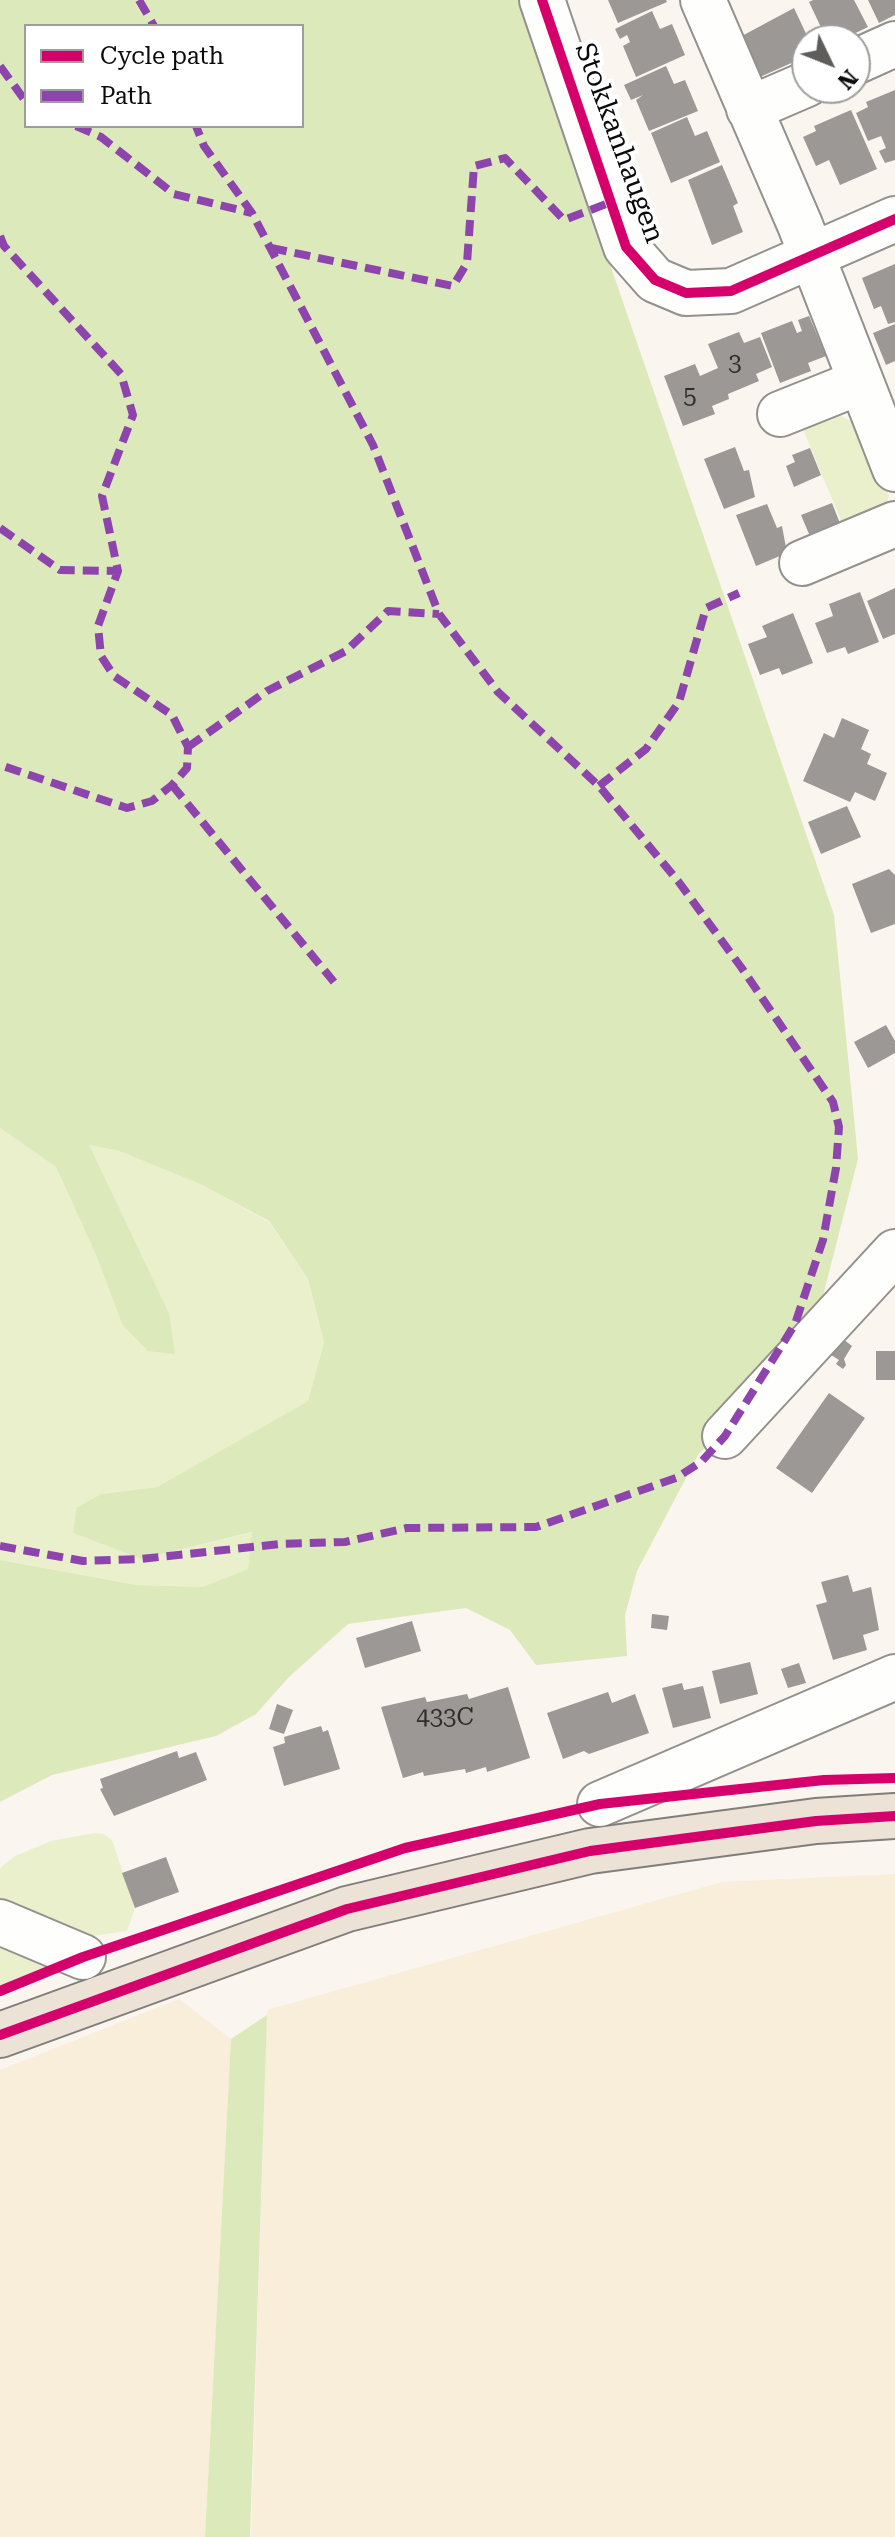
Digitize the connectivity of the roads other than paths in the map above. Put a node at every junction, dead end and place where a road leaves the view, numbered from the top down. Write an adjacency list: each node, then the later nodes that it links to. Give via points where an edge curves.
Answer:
1 (542, 0): 8 (street, Stokkanhaugen, via 626,247 647,273 670,288 709,294)
2 (703, 0): 6 (street)
3 (895, 44): 4 (street)
4 (871, 55)
5 (791, 91): 6 (street)
6 (749, 109): 8 (street)
7 (895, 219): 8 (street, Stokkanhaugen)
8 (812, 256): 9 (street)
9 (860, 382): 10 (street); 11 (street)
10 (780, 414)
11 (895, 469)
12 (895, 524): 13 (street)
13 (802, 563)
14 (895, 1252): 15 (street)
15 (725, 1436)
16 (895, 1677): 17 (street)
17 (600, 1804)
18 (895, 1816): 21 (main road, via 816,1821 590,1851 347,1909)
19 (0, 1922): 20 (street)
20 (83, 1957)
21 (0, 2035)

